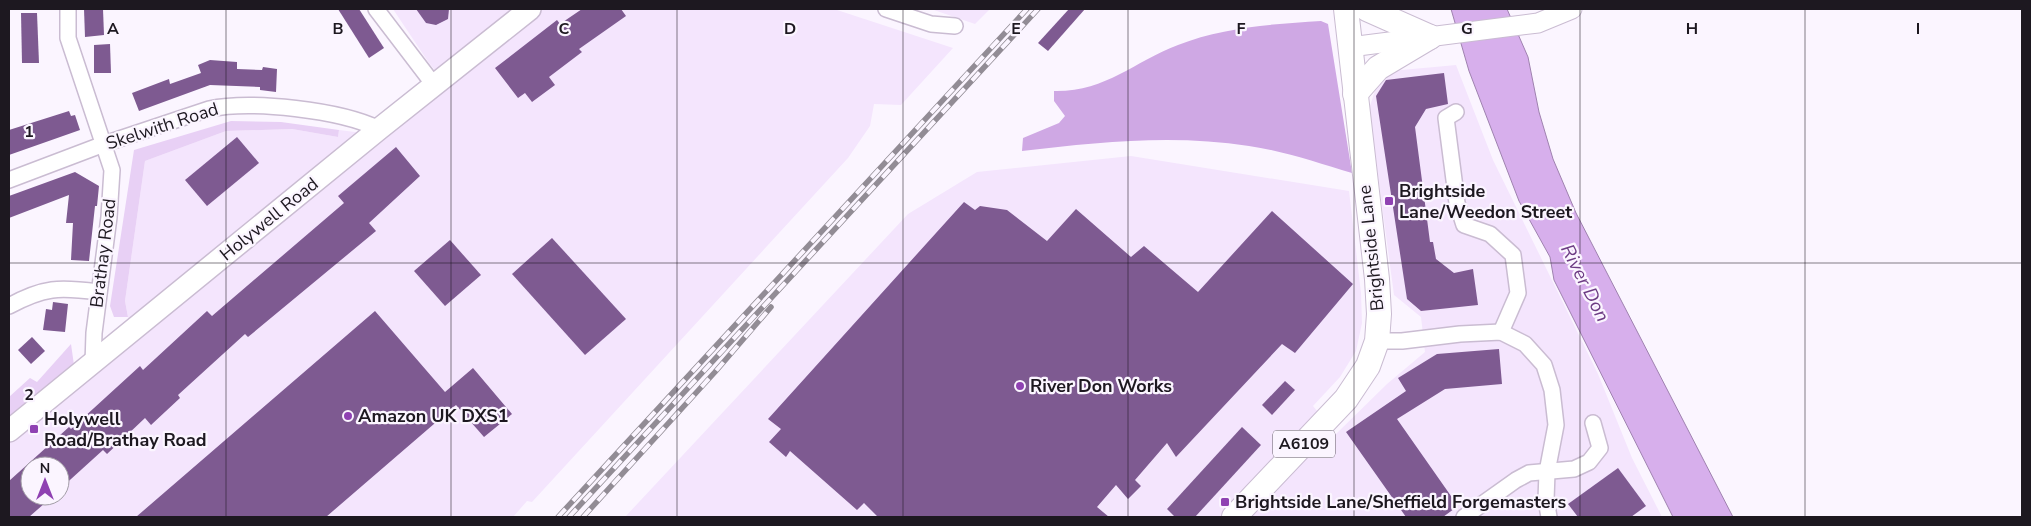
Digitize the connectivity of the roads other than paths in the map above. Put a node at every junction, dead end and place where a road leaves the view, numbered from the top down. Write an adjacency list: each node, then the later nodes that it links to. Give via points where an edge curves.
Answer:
1 (68, 9): 15 (street, Brathay Road, via 68,38)
2 (376, 9): 11 (street)
3 (530, 9): 11 (main road, Holywell Road)
4 (886, 9): 8 (street, via 931,24)
5 (1346, 9): 10 (main road, A6109)
6 (1367, 9): 9 (main road)
7 (1572, 9): 9 (street, via 1538,23)
8 (955, 26)
9 (1438, 35): 10 (street); 12 (main road, via 1378,68)
10 (1350, 47): 12 (main road, Brightside Lane / A6109)
11 (434, 85): 14 (main road, Holywell Road)
12 (1355, 94): 20 (main road, Brightside Lane / A6109, via 1378,279)
13 (1456, 112): 19 (street, via 1446,118 1457,203 1464,225 1490,234 1513,255 1518,293)
14 (379, 129): 15 (street, Skelwith Road, via 364,121 325,113 228,105); 21 (main road, Holywell Road)
15 (104, 144): 16 (street, Skelwith Road); 17 (street, Brathay Road, via 112,170)
16 (9, 180)
17 (98, 292): 18 (street, via 51,289 30,294); 21 (street, Brathay Road)
18 (9, 306)
19 (1501, 332): 20 (street); 24 (street, via 1525,344 1544,365 1552,390 1556,424)
20 (1377, 341): 25 (main road, Brightside Lane / A6109, via 1368,366 1346,399)
21 (93, 364): 23 (main road, Holywell Road)
22 (1593, 424): 24 (street, via 1600,448 1589,462 1574,469)
23 (9, 431)
24 (1547, 472): 26 (street, via 1530,473 1516,480); 27 (street)
25 (1234, 517)
26 (1464, 517)
27 (1549, 517)

